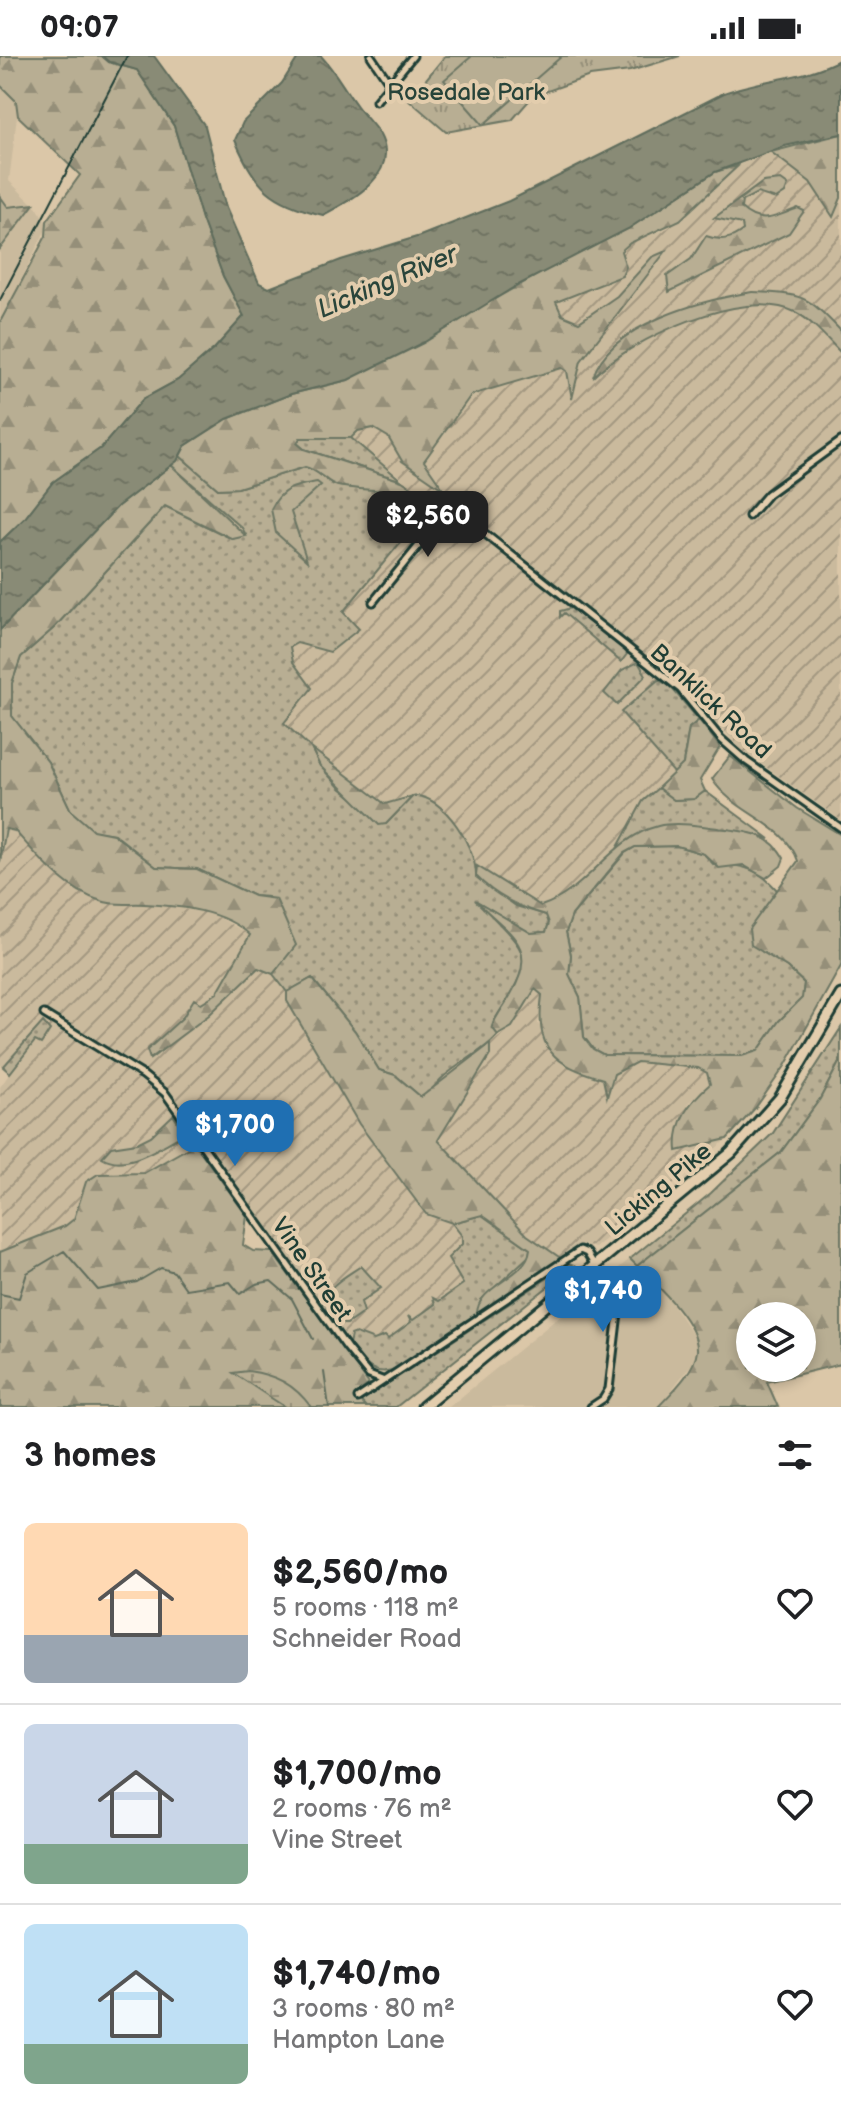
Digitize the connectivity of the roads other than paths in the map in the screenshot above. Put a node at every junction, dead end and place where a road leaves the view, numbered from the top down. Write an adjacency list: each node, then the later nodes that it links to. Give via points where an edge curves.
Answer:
1 (371, 56): 3 (street)
2 (413, 56): 3 (street)
3 (390, 84): 4 (street)
4 (376, 101)
5 (841, 441): 6 (street, via 768,494)
6 (749, 516)
7 (373, 602): 8 (street, Banklick Road, via 433,528 458,514 680,689 746,761)
8 (841, 828)
9 (841, 995): 11 (main road, Licking Pike, via 796,1075 749,1135)
10 (44, 1014): 12 (street, Vine Street, via 165,1093 347,1348 369,1375)
11 (596, 1267): 12 (street, via 585,1252 577,1252); 14 (main road, Licking Pike); 15 (street, via 615,1294 621,1315 609,1389)
12 (382, 1380): 13 (street)
13 (358, 1398)
14 (423, 1407)
15 (591, 1407)

